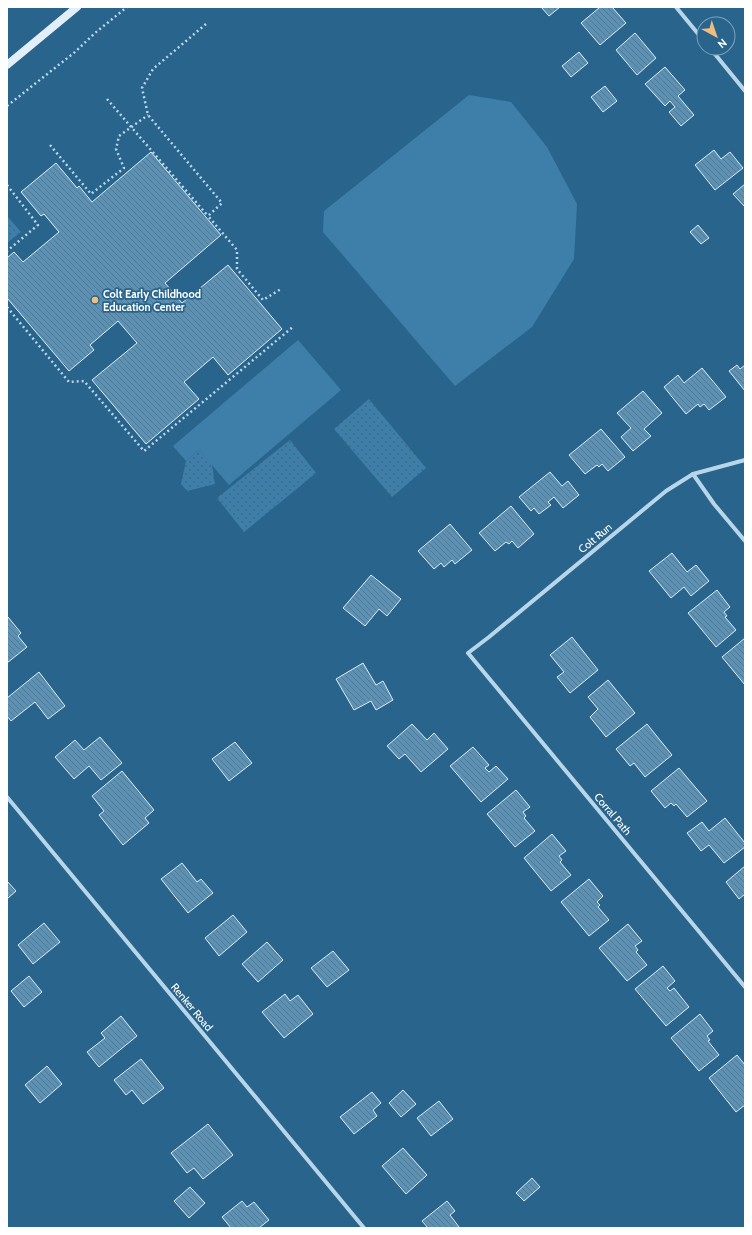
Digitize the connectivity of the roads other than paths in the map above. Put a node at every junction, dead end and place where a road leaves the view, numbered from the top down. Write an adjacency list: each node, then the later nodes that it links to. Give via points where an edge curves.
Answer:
1 (77, 7): 5 (street)
2 (676, 7): 3 (street)
3 (696, 31)
4 (717, 56): 6 (street)
5 (7, 65)
6 (745, 90)
7 (745, 460): 8 (street, Colt Run)
8 (693, 474): 9 (street); 10 (street, Colt Run, via 666,490)
9 (745, 541)
10 (468, 653): 12 (street, Corral Path)
11 (7, 797): 13 (street, Renker Road)
12 (745, 987)
13 (364, 1228)

